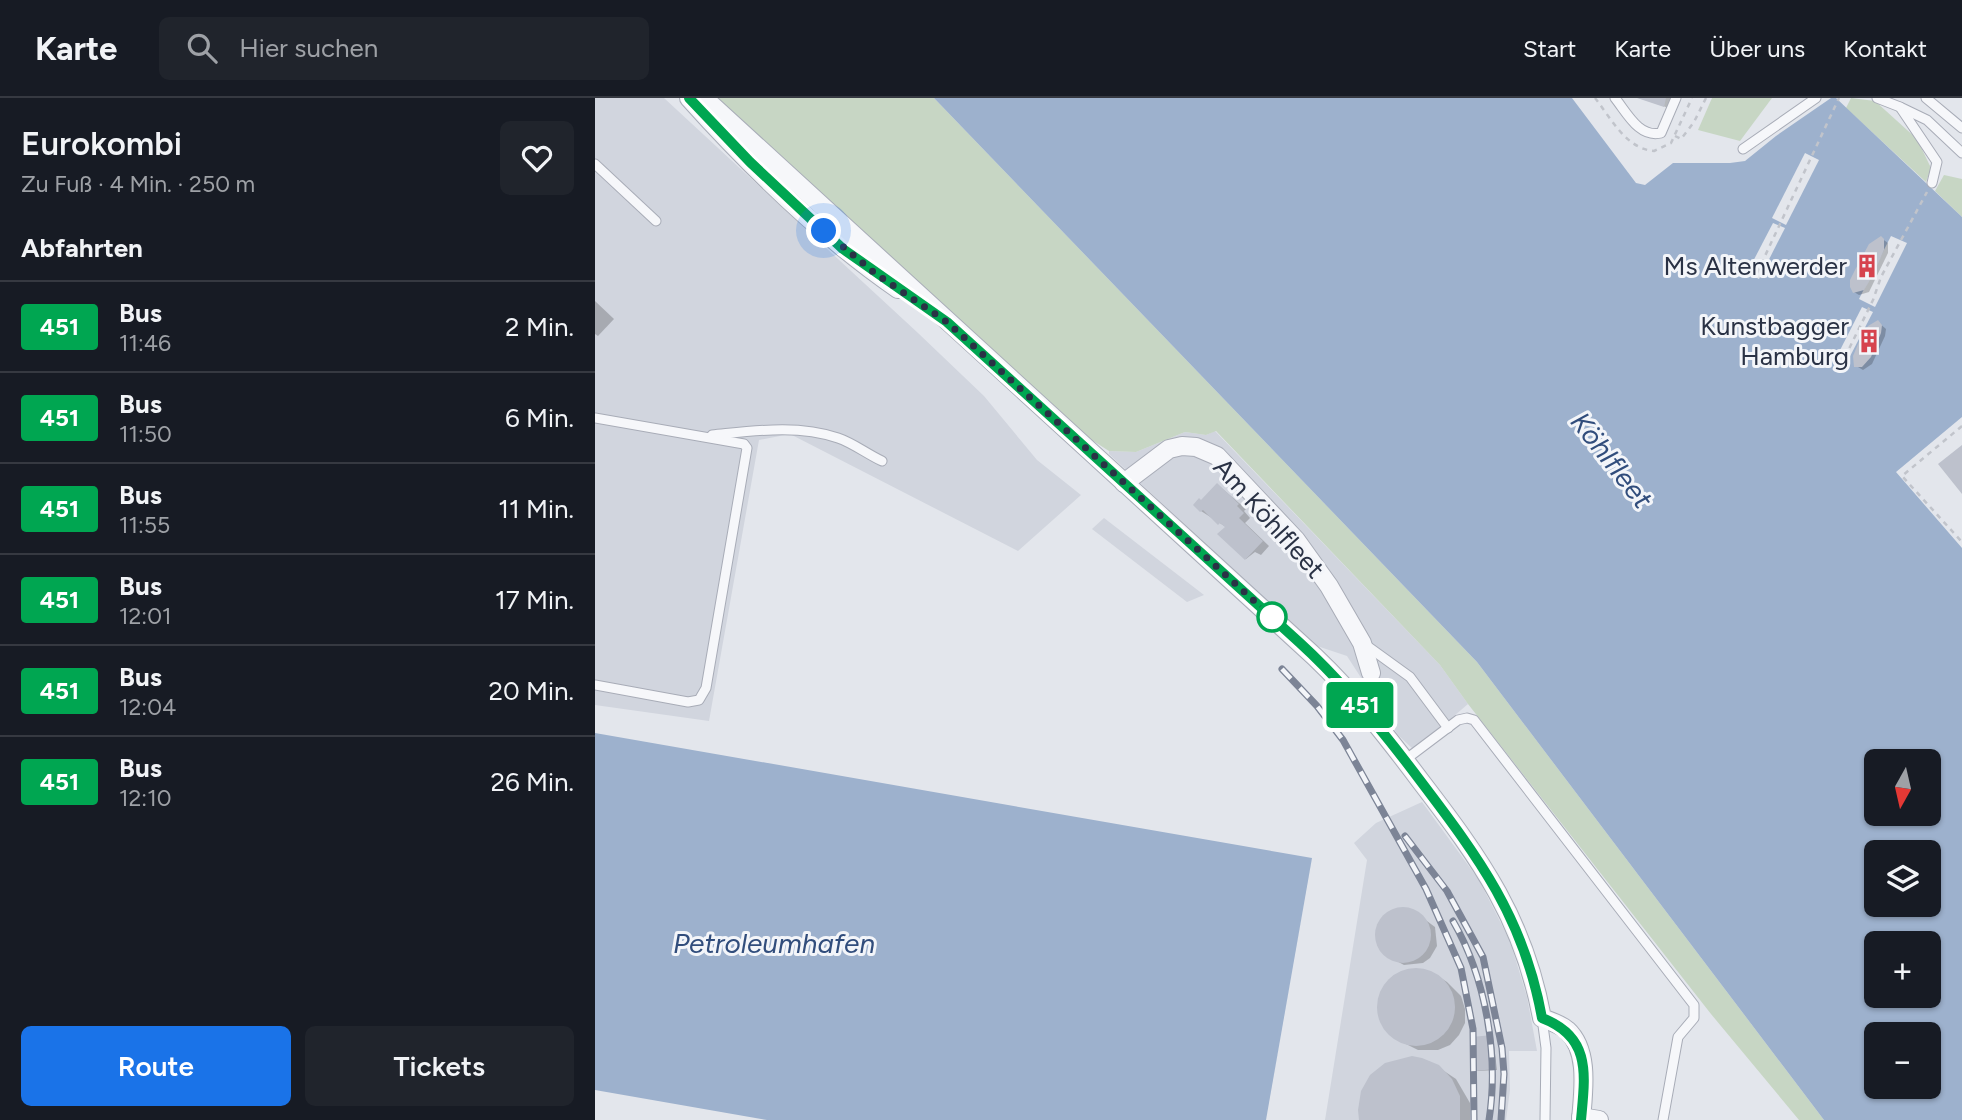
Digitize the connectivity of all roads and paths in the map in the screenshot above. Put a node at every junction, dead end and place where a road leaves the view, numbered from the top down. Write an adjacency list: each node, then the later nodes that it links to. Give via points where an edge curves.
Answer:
1 (689, 98): 19 (street, via 843,249)
2 (704, 98): 19 (street)
3 (1615, 98): 4 (lane, via 1642,131 1651,135 1661,133)
4 (1676, 98)
5 (1706, 98): 12 (path, via 1681,139)
6 (1817, 98): 13 (lane)
7 (1839, 98): 18 (path)
8 (1877, 98): 10 (lane)
9 (1926, 98): 11 (lane)
10 (1900, 107): 14 (lane, via 1927,120); 16 (lane, via 1937,162)
11 (1962, 128)
12 (1675, 136)
13 (1743, 149)
14 (1962, 153)
15 (595, 164): 17 (lane)
16 (1931, 183): 20 (path)
17 (656, 221)
18 (1757, 273)
19 (947, 322): 25 (street)
20 (1845, 357)
21 (595, 418): 23 (lane)
22 (1962, 426): 26 (path, via 1902,477)
23 (701, 436): 24 (lane, via 762,430 815,432 839,438); 29 (lane, via 747,448 706,688 698,700 688,702)
24 (881, 461)
25 (1124, 483): 27 (street, Am Köhlfleet, via 1169,449 1196,447 1217,456 1296,540); 31 (street, via 1331,673)
26 (1962, 542)
27 (1362, 642): 28 (street, Am Köhlfleet); 30 (lane, via 1410,677)
28 (1371, 673)
29 (595, 685)
30 (1448, 728): 31 (lane); 35 (lane, via 1467,718 1480,726 1694,1004 1694,1018 1678,1037)
31 (1405, 760): 32 (street, via 1493,881 1532,969)
32 (1542, 1018): 33 (street, via 1567,1030 1575,1040); 34 (lane)
33 (1587, 1119)
34 (1545, 1120)
35 (1663, 1120)

